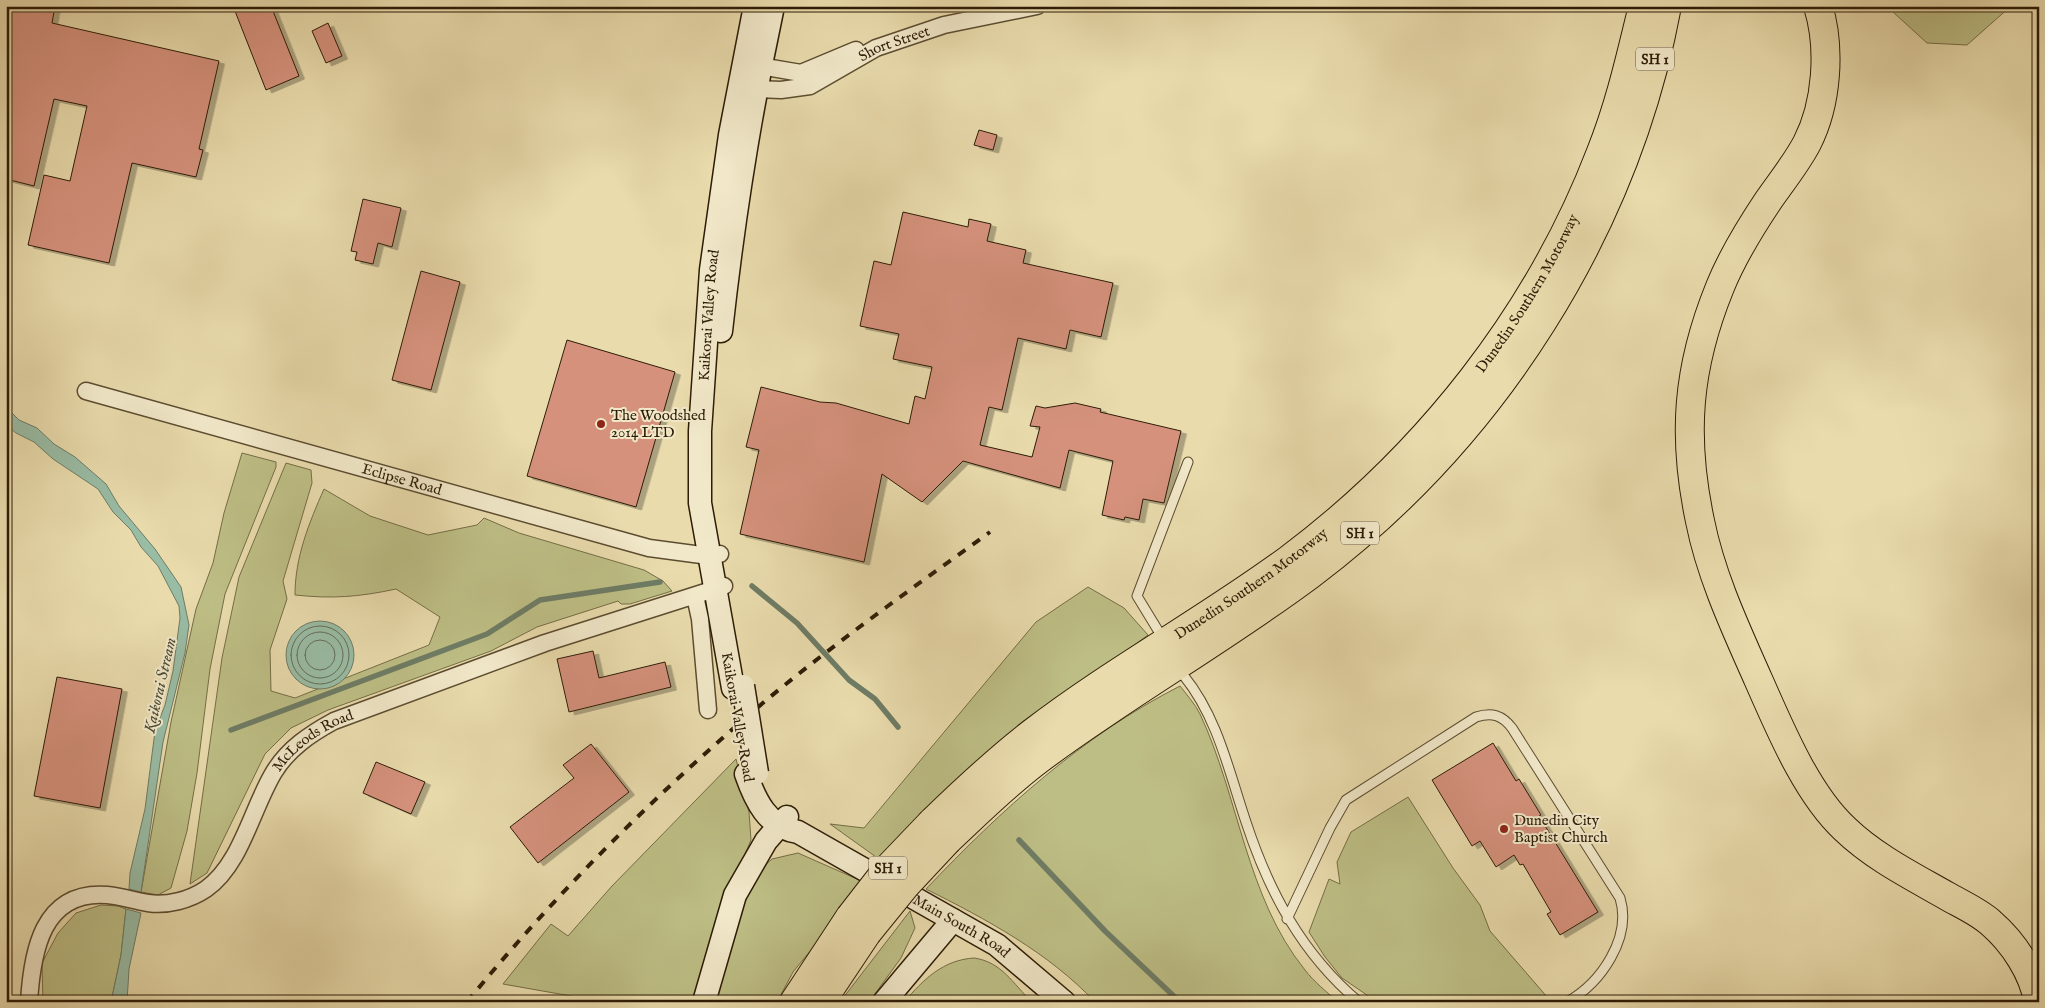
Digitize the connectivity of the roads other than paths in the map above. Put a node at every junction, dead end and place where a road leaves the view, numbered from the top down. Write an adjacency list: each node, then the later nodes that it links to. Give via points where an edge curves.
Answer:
1 (755, 6): 12 (main road, Kaikorai Valley Road, via 731,125 711,270 700,431 700,503)
2 (773, 6): 8 (main road, Kaikorai Valley Road)
3 (1037, 6): 7 (street, Short Street, via 944,25)
4 (1643, 6): 19 (highway, Dunedin Southern Motorway / SH 1, via 1616,110 1589,184 1572,219 1529,298 1471,382 1437,423 1373,489 1304,547 1215,611 1033,732 977,779)
5 (1667, 6): 19 (highway, Dunedin Southern Motorway / SH 1, via 1661,40 1630,143 1592,233 1526,348 1443,453 1390,506 1310,574 1094,719)
6 (1818, 6): 31 (highway, via 1826,56 1819,106 1808,140 1740,247 1721,285 1699,349 1688,428 1691,476 1700,521 1709,561 1725,605 1790,748 1816,793 1844,828 1893,866 1992,923 2024,960)
7 (876, 48): 8 (street, via 862,48 801,73); 9 (street, Short Street, via 810,86)
8 (760, 66): 9 (main road, Kaikorai Valley Road)
9 (756, 89): 12 (main road, Kaikorai Valley Road, via 728,269 714,394)
10 (86, 391): 12 (street, Eclipse Road, via 649,548)
11 (1188, 462): 15 (lane, via 1137,596)
12 (714, 555): 13 (main road, Kaikorai Valley Road)
13 (721, 587): 14 (street, McLeods Road); 18 (main road, Kaikorai Valley Road, via 758,804)
14 (695, 596): 17 (street); 23 (street, McLeods Road, via 545,643 334,721 315,731 299,743 274,771 234,854 216,882 180,901 149,904 121,896 101,894 84,897 51,916 35,949)
15 (1159, 632)
16 (1184, 676): 20 (lane, via 1204,705 1224,753 1262,867)
17 (708, 710)
18 (788, 825): 21 (main road, Main South Road); 24 (main road, via 749,867 734,894)
19 (940, 831): 22 (highway, Dunedin Southern Motorway / SH 1, bridge, via 906,885)
20 (1288, 919): 29 (lane, via 1316,960); 30 (lane, via 1346,800 1476,717 1497,715 1512,728 1620,898 1623,908 1611,959 1581,992)
21 (953, 920): 27 (main road); 28 (main road, Main South Road, via 997,945)
22 (858, 925): 25 (highway, Dunedin Southern Motorway / SH 1); 26 (highway, Dunedin Southern Motorway / SH 1)
23 (29, 1002)
24 (704, 1002)
25 (794, 1002)
26 (821, 1002)
27 (884, 1002)
28 (1064, 1002)
29 (1360, 1002)
30 (1567, 1002)
31 (2038, 1002)

